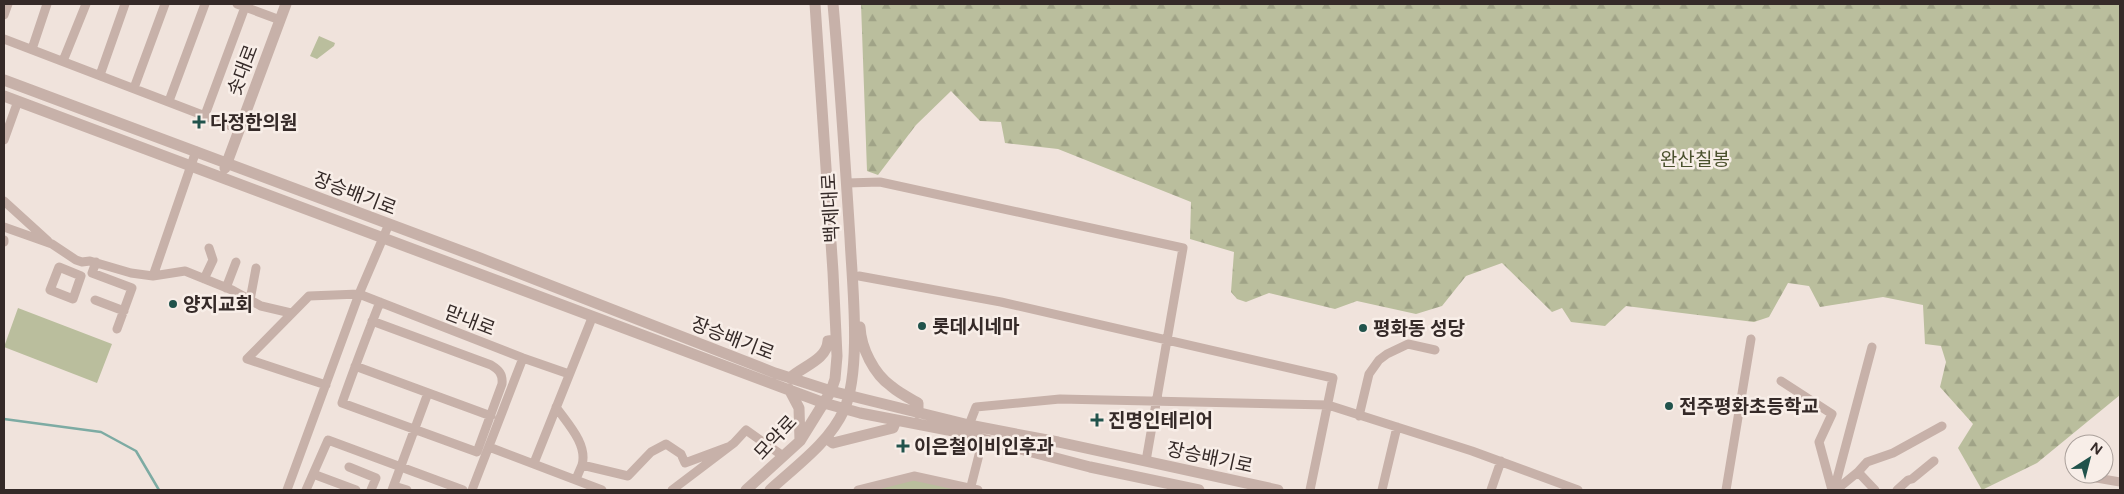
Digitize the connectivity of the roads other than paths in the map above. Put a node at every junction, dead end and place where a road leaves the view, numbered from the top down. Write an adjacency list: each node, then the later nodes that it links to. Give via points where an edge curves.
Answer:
1 (8, 4): 11 (street)
2 (47, 4): 14 (street)
3 (86, 4): 15 (street)
4 (165, 4): 18 (street)
5 (205, 4): 20 (street)
6 (286, 4): 12 (street, 솟대로)
7 (815, 4): 57 (street, 백제대로)
8 (833, 4): 29 (street, 백제대로)
9 (241, 5): 12 (street); 22 (street)
10 (123, 8): 16 (street)
11 (4, 16)
12 (280, 20): 23 (street, 솟대로)
13 (4, 39): 14 (street)
14 (32, 49): 15 (street)
15 (63, 61): 16 (street)
16 (100, 75): 18 (street)
17 (4, 80): 25 (street, 장승배기로)
18 (134, 88): 20 (street)
19 (4, 96): 21 (street, 장승배기로)
20 (169, 101): 22 (street)
21 (18, 102): 24 (street); 27 (street, 장승배기로)
22 (205, 115): 23 (street)
23 (239, 129): 26 (street, 솟대로)
24 (4, 140)
25 (196, 151): 26 (street, 장승배기로); 27 (street)
26 (227, 163): 28 (street, 솟대로); 31 (street, 장승배기로)
27 (190, 167): 28 (street, 장승배기로); 42 (street)
28 (220, 177): 33 (street, 장승배기로)
29 (846, 183): 36 (street, 백제대로); 55 (street, via 880,182 1184,248)
30 (4, 201): 34 (street)
31 (389, 224): 33 (street); 64 (street, 장승배기로)
32 (4, 227): 34 (street)
33 (384, 238): 46 (street); 52 (street, 장승배기로)
34 (52, 244): 37 (street)
35 (209, 248): 44 (street, via 213,260)
36 (850, 250): 43 (street, via 857,252); 68 (street, 백제대로, via 854,339)
37 (76, 260): 38 (street); 41 (street)
38 (96, 262): 42 (street); 50 (street, via 92,273 132,288)
39 (236, 262): 45 (street)
40 (256, 268): 48 (street)
41 (72, 272)
42 (153, 276): 44 (street, via 185,271)
43 (858, 276): 55 (street, via 1001,302); 74 (street, via 861,341 889,386 918,403)
44 (204, 279): 45 (street)
45 (226, 288): 48 (street)
46 (360, 294): 49 (street, 맏내로); 51 (street, 맏내로, via 309,296); 65 (street)
47 (96, 300): 50 (street)
48 (250, 300): 51 (street)
49 (380, 302): 53 (street); 60 (street, 맏내로)
50 (124, 311): 54 (street)
51 (291, 313): 65 (street, 맏내로, via 247,359)
52 (592, 318): 62 (street); 64 (street, 장승배기로)
53 (372, 321): 61 (street); 75 (street, via 498,370 502,384)
54 (117, 328)
55 (1168, 339): 69 (street); 71 (street, via 1333,378)
56 (1751, 339): 119 (street)
57 (836, 340): 64 (street, via 828,342 820,356 795,373); 66 (street, 백제대로, via 836,379)
58 (1872, 347): 120 (street)
59 (1436, 350): 76 (street, via 1408,344 1379,360 1369,374)
60 (523, 358): 62 (street, 맏내로); 85 (street)
61 (355, 366): 67 (street); 81 (street, via 342,402)
62 (569, 374): 72 (street)
63 (1781, 382): 120 (street, via 1832,414 1819,442)
64 (790, 384): 66 (street, 장승배기로); 70 (street, 장승배기로); 84 (street, via 799,408)
65 (326, 385): 100 (street)
66 (832, 391): 68 (street, 장승배기로); 70 (street, 백제대로)
67 (428, 393): 75 (street); 81 (street)
68 (848, 396): 73 (street, 백제대로); 74 (street, 장승배기로)
69 (1158, 402): 71 (street); 78 (street, via 1060,399 976,407); 88 (street)
70 (824, 403): 73 (street, 장승배기로); 84 (street, 모악로)
71 (1328, 405): 76 (street); 115 (street)
72 (556, 407): 91 (street); 92 (street, via 583,448)
73 (844, 409): 77 (street, 장승배기로); 82 (street, 모악로)
74 (918, 413): 78 (street, 장승배기로)
75 (491, 416): 81 (street, via 478,452)
76 (1359, 416): 80 (street)
77 (896, 420): 82 (street, via 893,428 833,443); 83 (street, 장승배기로)
78 (970, 425): 88 (street, 장승배기로)
79 (1942, 426): 95 (street, via 1893,453 1867,462)
80 (1397, 427): 89 (street); 116 (street)
81 (415, 429): 93 (street)
82 (826, 438): 110 (street, 모악로)
83 (983, 439): 112 (street); 113 (street, 장승배기로, via 1090,467)
84 (800, 441): 87 (street, 모악로)
85 (489, 447): 91 (street); 106 (street)
86 (728, 447): 87 (street, via 746,430); 92 (street, via 685,463 681,454 666,444 652,452 628,476); 108 (street)
87 (783, 456): 109 (street, 모악로)
88 (1146, 461): 99 (street, 장승배기로)
89 (1501, 461): 117 (street); 118 (street)
90 (1934, 462): 122 (street)
91 (534, 464): 97 (street)
92 (582, 465): 97 (street)
93 (401, 466): 96 (street, via 328,440); 98 (street); 105 (street)
94 (349, 467): 103 (street, via 376,478)
95 (1858, 472): 120 (street); 121 (street)
96 (313, 474): 101 (street); 102 (street)
97 (576, 479): 107 (street)
98 (393, 488): 104 (street)
99 (1260, 488): 114 (street, 장승배기로)
100 (286, 490)
101 (306, 490)
102 (356, 490)
103 (371, 490)
104 (407, 490)
105 (463, 490)
106 (472, 490)
107 (600, 490)
108 (672, 490)
109 (746, 490)
110 (770, 490)
111 (859, 490): 112 (street, via 914,476)
112 (973, 490)
113 (1199, 490)
114 (1278, 490)
115 (1310, 490)
116 (1382, 490)
117 (1491, 490)
118 (1578, 490)
119 (1726, 490)
120 (1834, 490)
121 (1875, 490)
122 (1897, 490)

